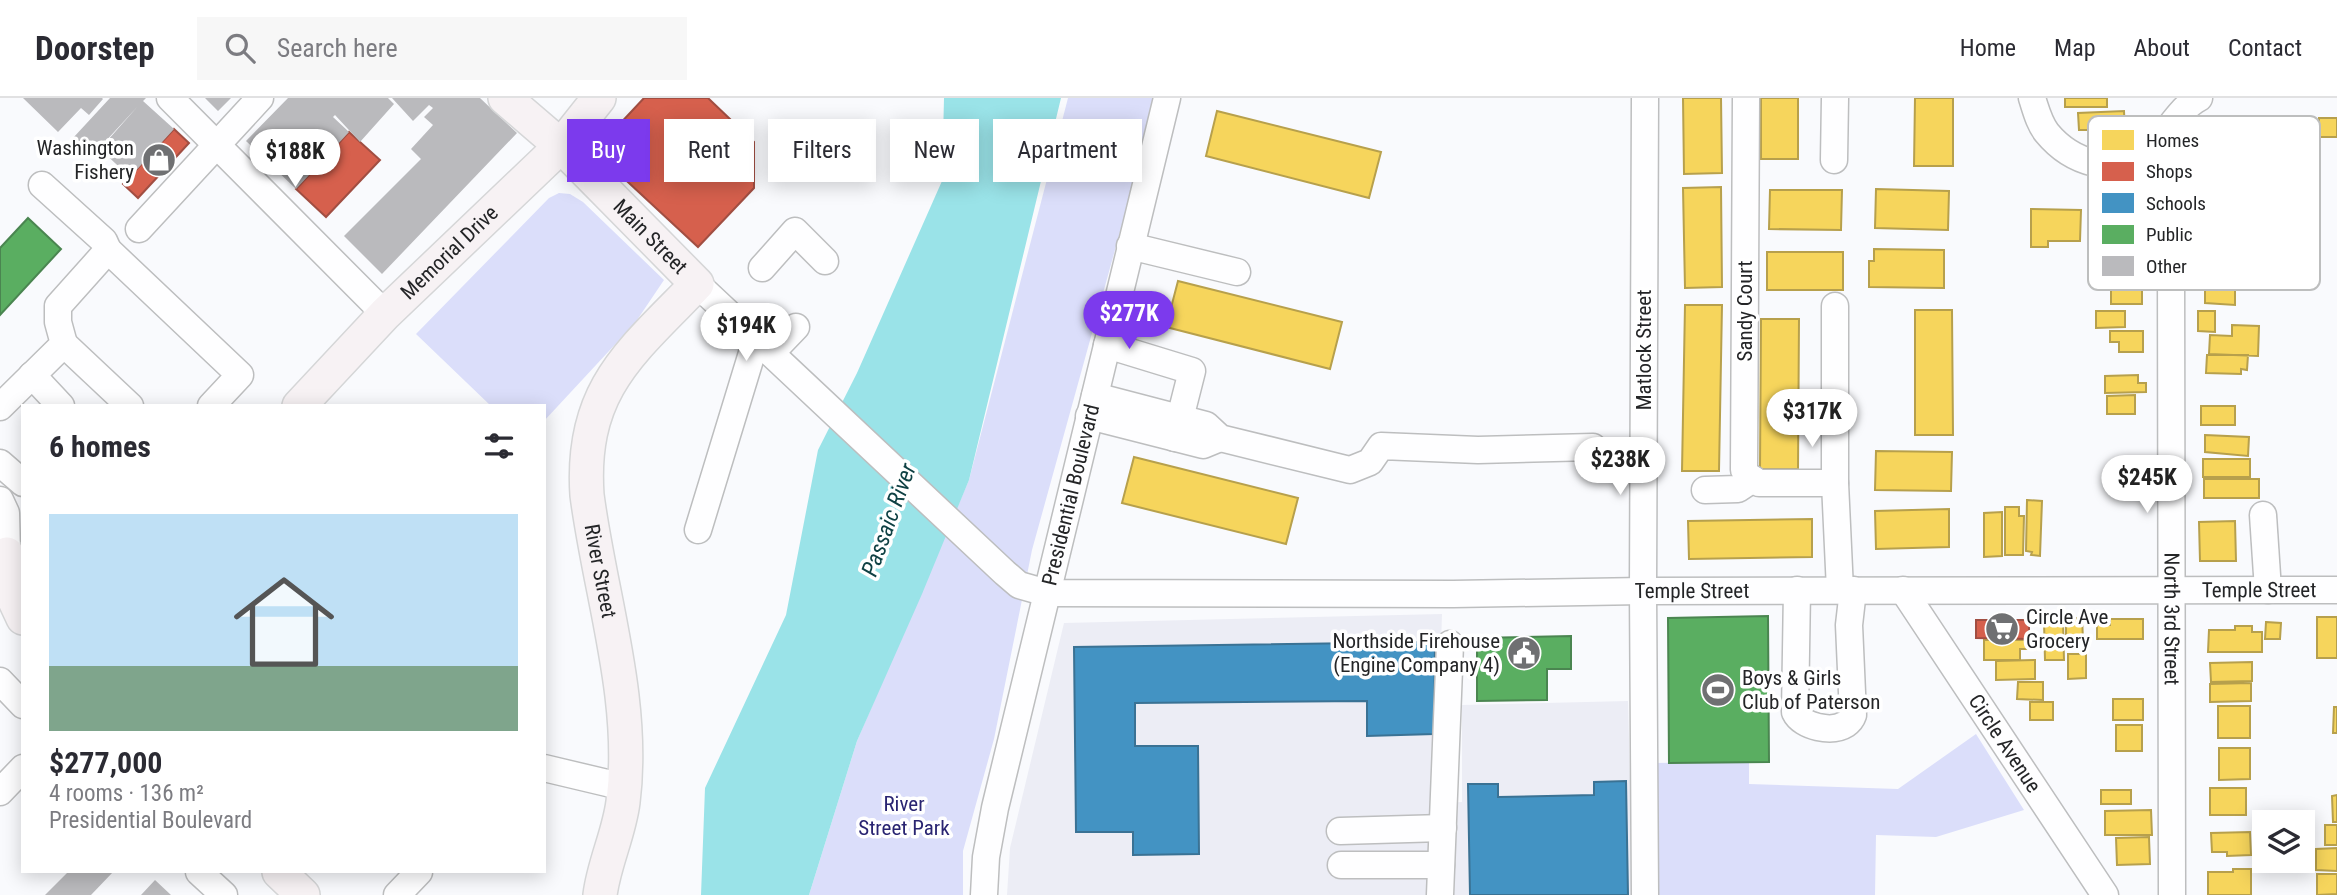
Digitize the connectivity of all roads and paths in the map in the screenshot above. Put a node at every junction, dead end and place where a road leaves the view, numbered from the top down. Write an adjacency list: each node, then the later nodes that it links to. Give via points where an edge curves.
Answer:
1 (170, 98): 12 (street)
2 (260, 98): 12 (street)
3 (505, 98): 13 (main road, Main Street)
4 (599, 98): 13 (main road, Memorial Drive)
5 (1167, 98): 18 (street, Presidential Boulevard)
6 (1645, 98): 55 (street, Matlock Street)
7 (1746, 98): 41 (street, Sandy Court, via 1744,470)
8 (1835, 98): 14 (street)
9 (2032, 98): 15 (street, via 2047,133 2064,150)
10 (2199, 98): 11 (street)
11 (2179, 116)
12 (217, 145): 17 (street); 26 (street)
13 (561, 146): 23 (main road, Main Street); 26 (main road, Memorial Drive)
14 (1834, 160)
15 (2088, 162)
16 (42, 185): 19 (street, via 104,241)
17 (139, 229)
18 (1130, 246): 22 (street); 29 (street, Presidential Boulevard)
19 (108, 250): 28 (street, via 58,306); 34 (street, via 240,375)
20 (825, 261): 21 (street, via 795,231)
21 (762, 268)
22 (1237, 272)
23 (697, 284): 30 (street, Main Street); 63 (main road, River Street, via 611,378 597,404 587,442 591,527 623,714)
24 (2171, 290): 52 (street, North 3rd Street)
25 (1835, 306): 43 (street)
26 (385, 314): 35 (main road, Memorial Drive)
27 (796, 327): 30 (street)
28 (64, 344): 31 (street); 33 (street)
29 (1107, 345): 36 (street, Presidential Boulevard); 38 (street, via 1192,371)
30 (763, 347): 47 (street); 56 (street, Main Street, via 1019,585)
31 (32, 375): 32 (street); 37 (street)
32 (59, 404)
33 (128, 404)
34 (213, 404)
35 (301, 404)
36 (1092, 406): 38 (street); 56 (street, Presidential Boulevard)
37 (0, 407)
38 (1177, 428): 39 (street, via 1206,425 1220,438 1350,470 1370,462 1381,446 1478,450)
39 (1593, 447)
40 (0, 463): 42 (street)
41 (1753, 479): 43 (street, via 1759,483); 44 (street, via 1738,489)
42 (21, 481)
43 (1835, 482): 50 (street)
44 (1705, 490)
45 (0, 500): 48 (street)
46 (2263, 516): 53 (street)
47 (698, 530)
48 (10, 553): 58 (main road, via 9,588)
49 (1797, 590): 50 (street, Temple Street); 50 (street, via 1795,712 1811,727 1839,727 1848,724 1853,715); 55 (street, Temple Street)
50 (1846, 590): 51 (street, Temple Street)
51 (1903, 590): 52 (street, Temple Street); 79 (street, Circle Avenue)
52 (2170, 590): 53 (street, Temple Street); 80 (street, North 3rd Street)
53 (2268, 590): 54 (street, Temple Street)
54 (2337, 590)
55 (1643, 591): 56 (street, Temple Street); 78 (street, Matlock Street)
56 (1046, 593): 76 (street, Presidential Boulevard, via 995,808)
57 (0, 611): 59 (main road)
58 (21, 614)
59 (21, 626)
60 (1450, 644): 65 (street)
61 (546, 768): 63 (street)
62 (21, 770): 64 (street)
63 (624, 787): 75 (main road, River Street)
64 (0, 792)
65 (1443, 828): 66 (street); 68 (street)
66 (1340, 831)
67 (1341, 864): 68 (street)
68 (1441, 865): 77 (street)
69 (200, 873): 72 (street)
70 (280, 873): 73 (main road)
71 (418, 873): 74 (street)
72 (224, 895)
73 (303, 895)
74 (397, 895)
75 (600, 895)
76 (984, 895)
77 (1440, 895)
78 (1645, 895)
79 (2105, 895)
80 (2172, 895)

